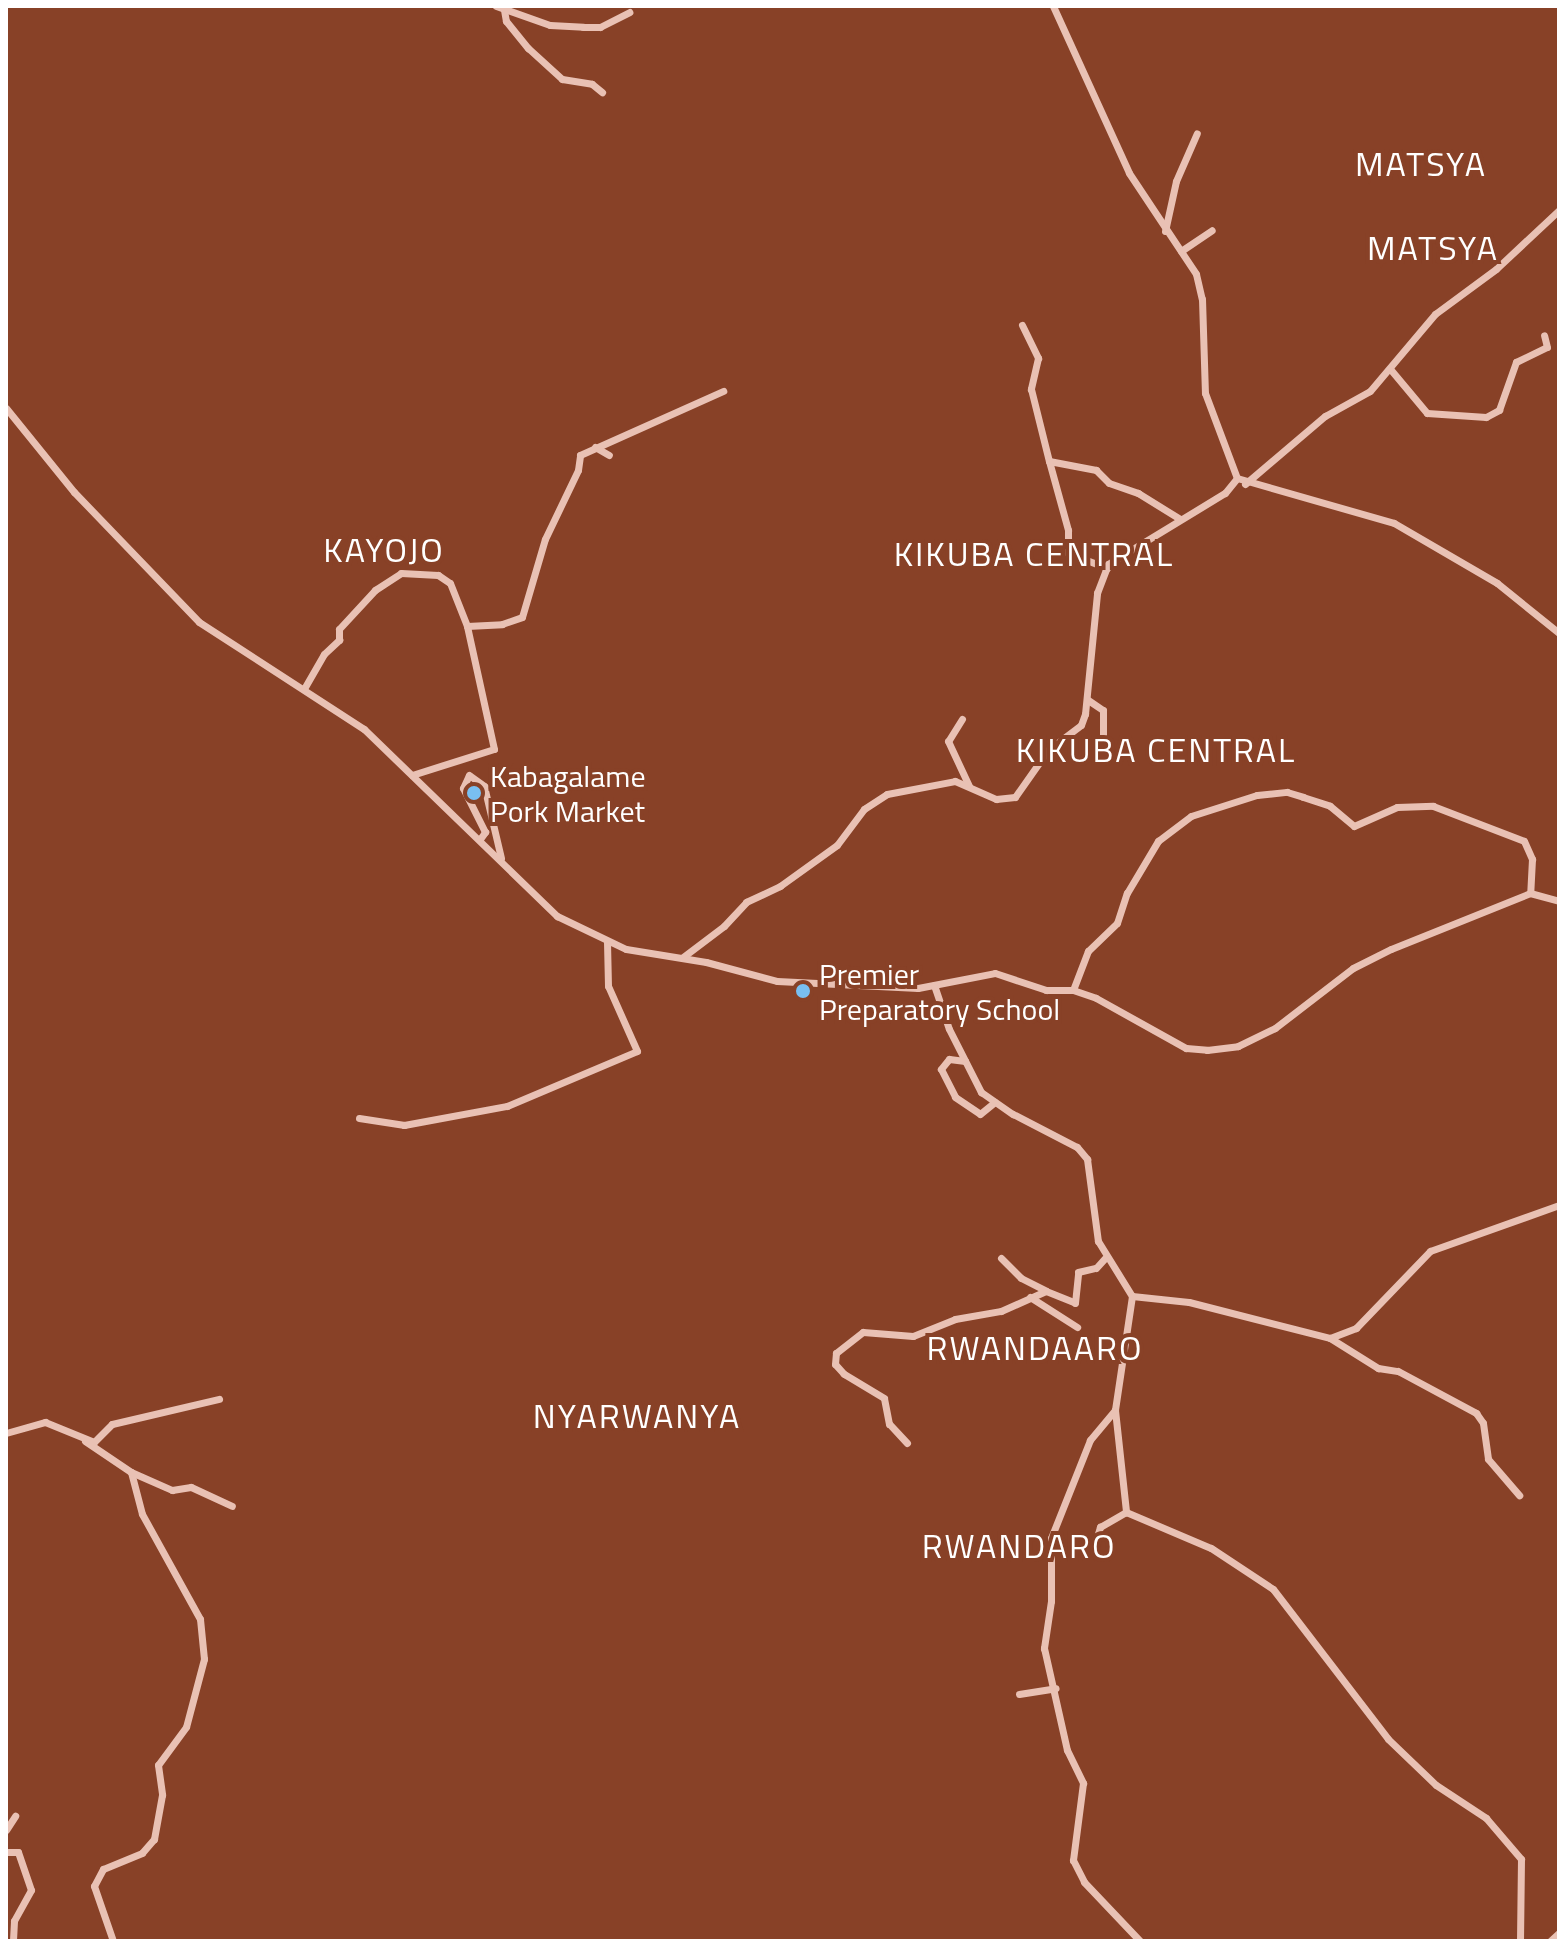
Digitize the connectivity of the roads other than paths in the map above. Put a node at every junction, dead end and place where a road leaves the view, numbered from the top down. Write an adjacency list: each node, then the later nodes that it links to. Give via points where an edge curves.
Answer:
1 (1053, 6): 8 (street, via 1127,169)
2 (500, 8): 3 (street, via 550,25 583,27 600,27); 4 (street, via 528,48 562,79 592,84)
3 (629, 12)
4 (602, 92)
5 (1197, 133): 8 (street, via 1176,181)
6 (1559, 210): 12 (street, via 1496,269 1435,314)
7 (1212, 230): 9 (street)
8 (1165, 231): 9 (street)
9 (1181, 251): 18 (street, via 1202,299 1205,393)
10 (1022, 325): 17 (street, via 1038,358 1031,389)
11 (1544, 335): 12 (street, via 1547,347 1516,362 1499,410 1486,417 1427,413)
12 (1391, 370): 18 (street, via 1370,391 1316,423)
13 (723, 391): 15 (street)
14 (6, 408): 23 (street, via 74,492 192,616 225,642)
15 (593, 447): 16 (street); 21 (street, via 580,455 545,539 522,617)
16 (609, 455)
17 (1049, 461): 19 (street, via 1096,470 1109,483 1138,493); 20 (street, via 1068,530 1068,553)
18 (1241, 481): 19 (street); 22 (street, via 1394,523 1497,583)
19 (1180, 519): 20 (street)
20 (1107, 568): 24 (street, via 1097,593)
21 (467, 626): 23 (street, via 450,583 438,575 401,573 375,590 339,629 339,640); 27 (street, via 496,744)
22 (1559, 633)
23 (305, 687): 27 (street, via 364,729)
24 (1088, 700): 26 (street, via 1103,710); 28 (street, via 1081,725 1048,750 1015,797 996,799)
25 (962, 719): 28 (street, via 948,741)
26 (1103, 734)
27 (412, 775): 29 (street)
28 (969, 786): 34 (street, via 949,782 887,794 864,809 837,845 780,886 746,902)
29 (480, 839): 30 (street); 30 (street, via 485,832 463,788 469,775 484,786)
30 (502, 860): 33 (street, via 557,916)
31 (1530, 893): 32 (street); 36 (street, via 1369,960 1291,1018 1226,1049 1186,1048 1108,1002); 36 (street, via 1532,859 1524,841 1433,806 1397,807 1354,826 1330,806 1303,797 1287,792 1257,795 1191,816 1158,841 1127,893 1117,923 1088,951)
32 (1559, 901)
33 (607, 942): 34 (street); 39 (street, via 608,986 637,1051 507,1106 404,1125)
34 (683, 957): 35 (street, via 777,981)
35 (934, 985): 36 (street, via 995,973 1046,990); 37 (street)
36 (1073, 990)
37 (965, 1061): 38 (street, via 981,1092); 38 (street, via 949,1059 941,1069 955,1097 980,1114)
38 (995, 1102): 42 (street, via 1077,1147 1087,1159 1092,1219)
39 (359, 1118)
40 (1559, 1205): 47 (street, via 1430,1251 1356,1328)
41 (1001, 1258): 43 (street, via 1021,1278)
42 (1105, 1258): 43 (street, via 1096,1268 1078,1272 1075,1303); 44 (street)
43 (1046, 1291): 45 (street)
44 (1132, 1296): 47 (street, via 1189,1302); 49 (street)
45 (1030, 1297): 46 (street); 52 (street, via 1001,1311 955,1319 909,1337 863,1332 836,1353 835,1364 844,1374 884,1398 889,1424)
46 (1077, 1327)
47 (1330, 1338): 54 (street, via 1378,1368 1398,1371 1476,1413 1483,1423 1488,1459)
48 (219, 1399): 51 (street, via 112,1424 96,1441)
49 (1115, 1410): 56 (street); 58 (street, via 1090,1440 1051,1538 1051,1601 1044,1648)
50 (6, 1433): 51 (street, via 45,1422)
51 (85, 1441): 53 (street)
52 (907, 1443)
53 (131, 1472): 55 (street, via 172,1490 191,1487); 65 (street, via 142,1514 200,1619 204,1659 186,1727 158,1765 162,1795 154,1839 142,1853 103,1869 94,1886)
54 (1519, 1495)
55 (232, 1506)
56 (1126, 1512): 57 (street, via 1100,1527); 67 (street, via 1211,1548 1273,1589 1388,1739 1436,1785 1486,1818 1521,1859)
57 (1096, 1540)
58 (1056, 1688): 59 (street); 66 (street, via 1067,1750 1083,1783 1073,1860 1084,1882)
59 (1019, 1694)
60 (15, 1816): 61 (street)
61 (6, 1830)
62 (6, 1852): 64 (street, via 18,1852 31,1890 14,1921)
63 (1559, 1933): 68 (street)
64 (13, 1941)
65 (113, 1941)
66 (1140, 1941)
67 (1520, 1941)
68 (1550, 1941)

